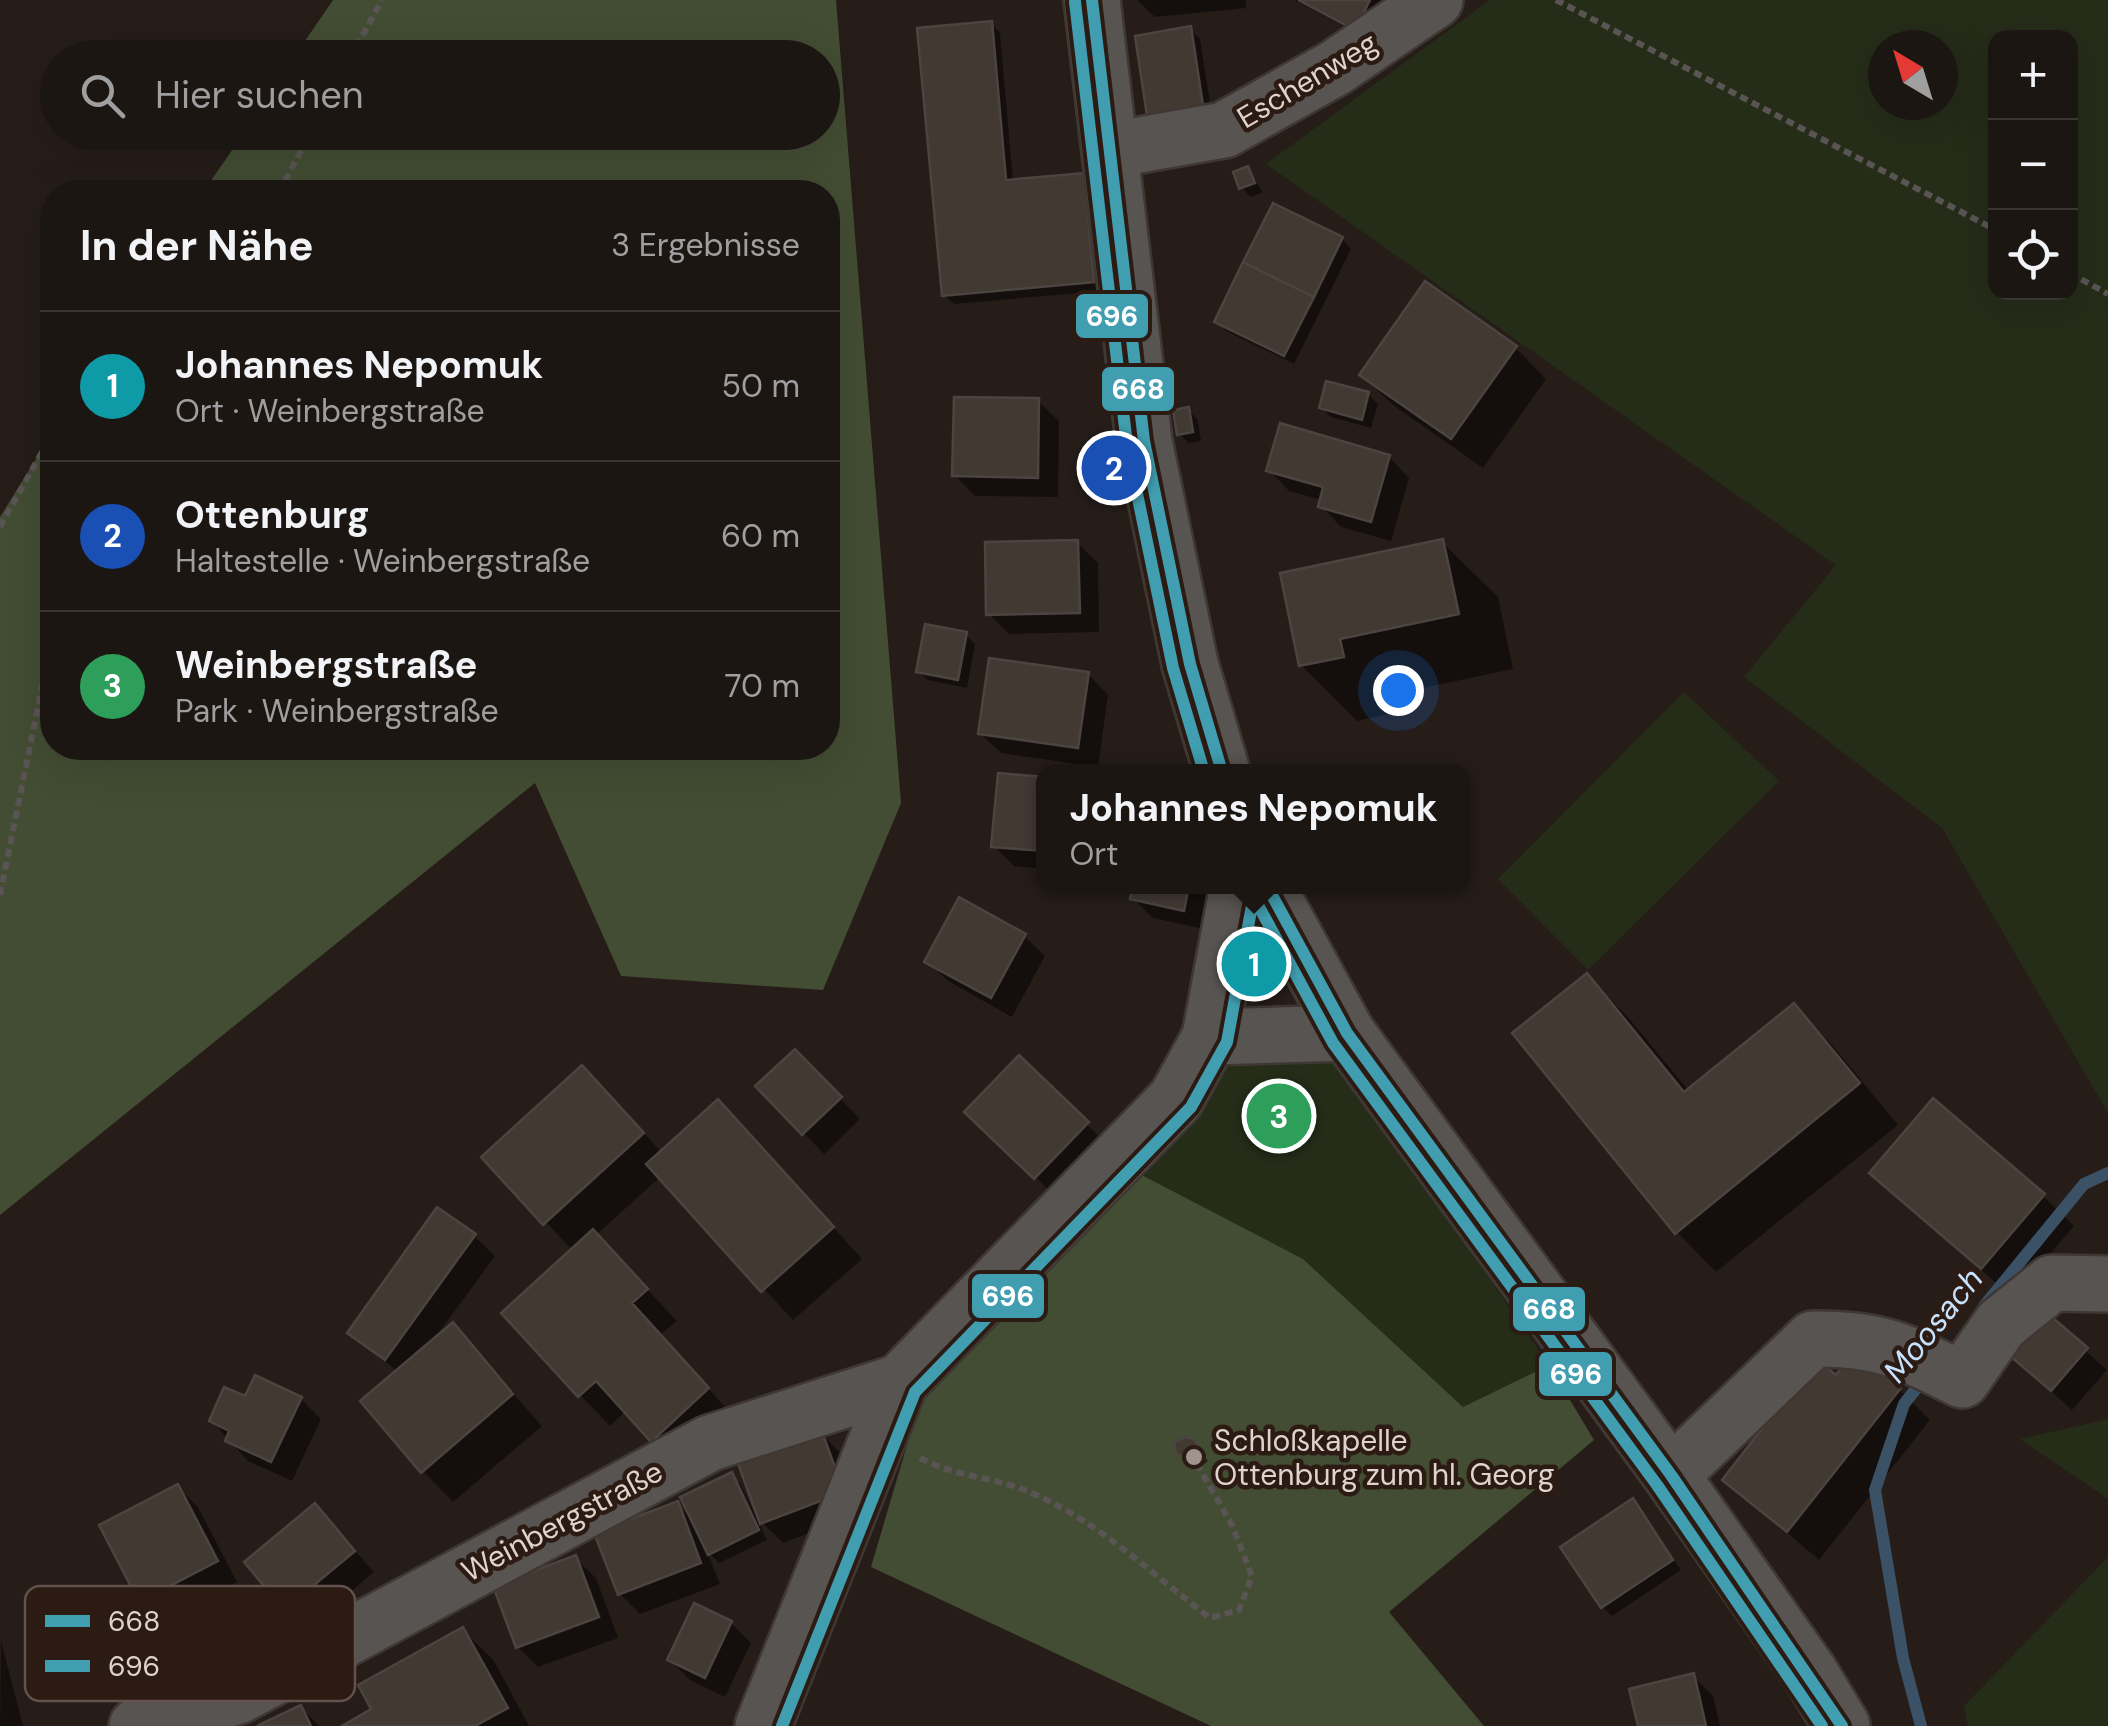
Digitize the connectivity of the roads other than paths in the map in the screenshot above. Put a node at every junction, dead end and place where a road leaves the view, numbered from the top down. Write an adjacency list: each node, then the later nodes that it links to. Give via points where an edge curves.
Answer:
1 (1092, 0): 3 (street)
2 (1435, 0): 3 (street, Eschenweg, via 1335,68 1224,130)
3 (1111, 150): 4 (street, via 1144,441 1190,664)
4 (1220, 764)
5 (1237, 894): 8 (street, Weinbergstraße)
6 (1271, 894): 7 (street)
7 (1347, 1033): 8 (street); 11 (street)
8 (1210, 1036): 10 (street, Weinbergstraße, via 1176,1099)
9 (2108, 1284): 11 (street, via 2052,1283 2001,1324 1962,1380 1862,1338 1813,1339)
10 (900, 1382): 12 (street, Weinbergstraße, via 710,1443); 15 (street)
11 (1671, 1475): 16 (street)
12 (355, 1633)
13 (221, 1701): 14 (street, Weinbergstraße)
14 (137, 1726)
15 (763, 1726)
16 (1842, 1726)

